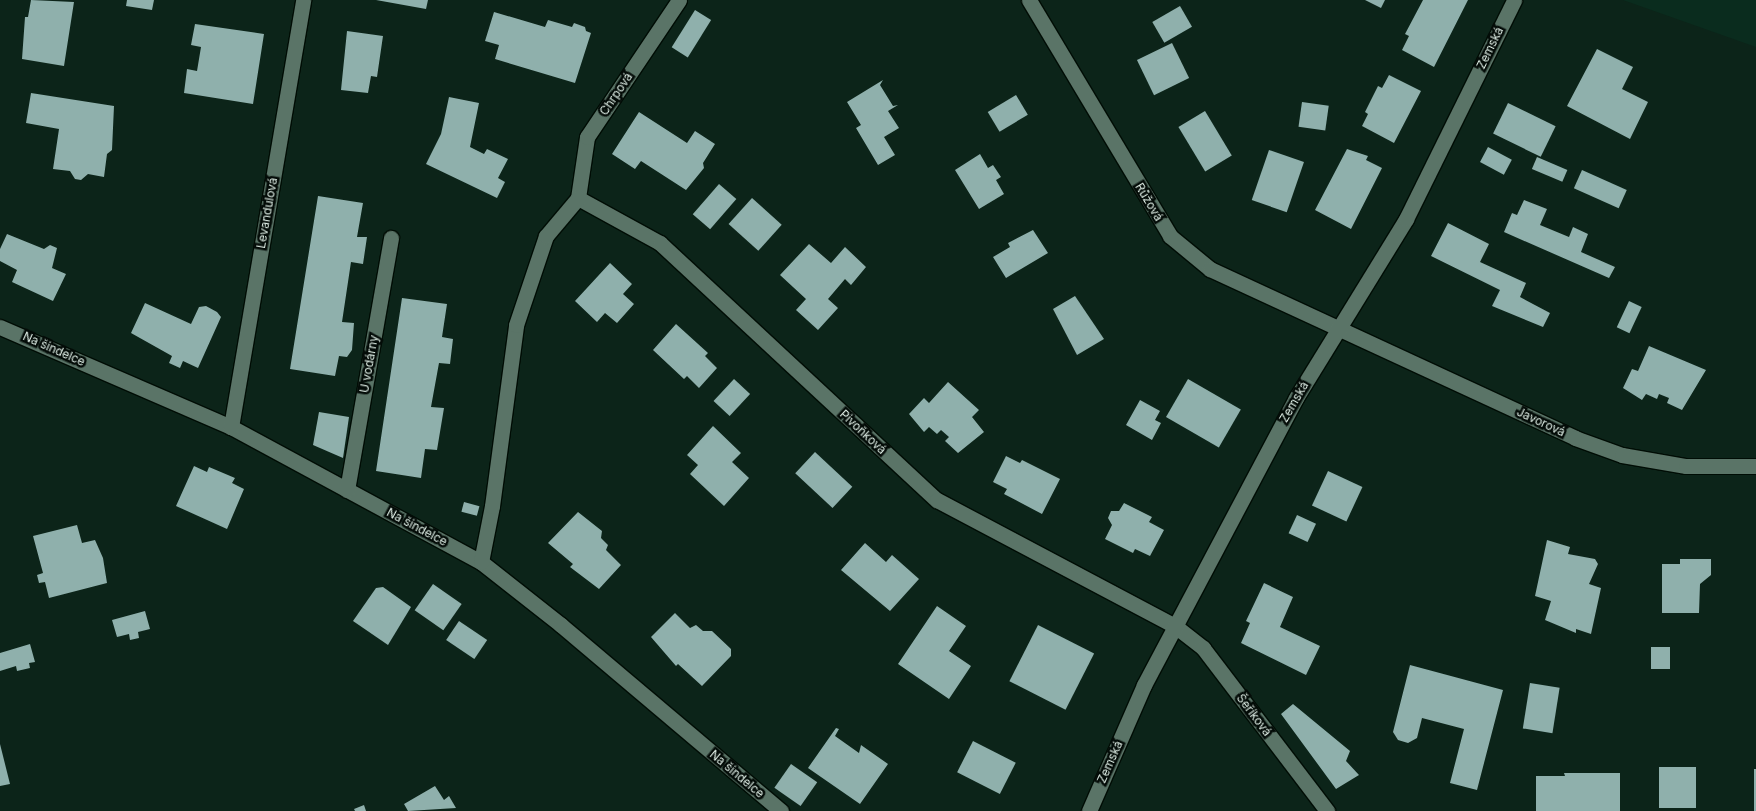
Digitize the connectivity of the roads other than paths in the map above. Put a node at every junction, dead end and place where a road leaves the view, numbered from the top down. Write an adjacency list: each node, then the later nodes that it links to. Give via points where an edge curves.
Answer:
1 (303, 0): 9 (street, Levandulová)
2 (679, 0): 5 (street, Chrpová, via 587,137)
3 (1029, 0): 8 (street, Růžová, via 1170,236 1210,270)
4 (1514, 0): 8 (street, Zemská, via 1406,219)
5 (578, 198): 12 (street, via 546,236 516,324 492,506); 13 (street, Pivoňková, via 660,243 937,500)
6 (391, 238): 11 (street, U vodárny)
7 (0, 327): 9 (street, Na šindelce)
8 (1340, 328): 10 (street, Javorová, via 1575,438 1622,455 1686,466); 13 (street, Zemská, via 1296,398)
9 (230, 427): 11 (street, Na šindelce)
10 (1756, 466)
11 (347, 490): 12 (street, Na šindelce)
12 (481, 562): 14 (street, Na šindelce, via 561,625)
13 (1176, 626): 15 (street, Zemská, via 1144,685); 16 (street, Šeříková, via 1203,648)
14 (781, 811)
15 (1089, 811)
16 (1327, 811)

